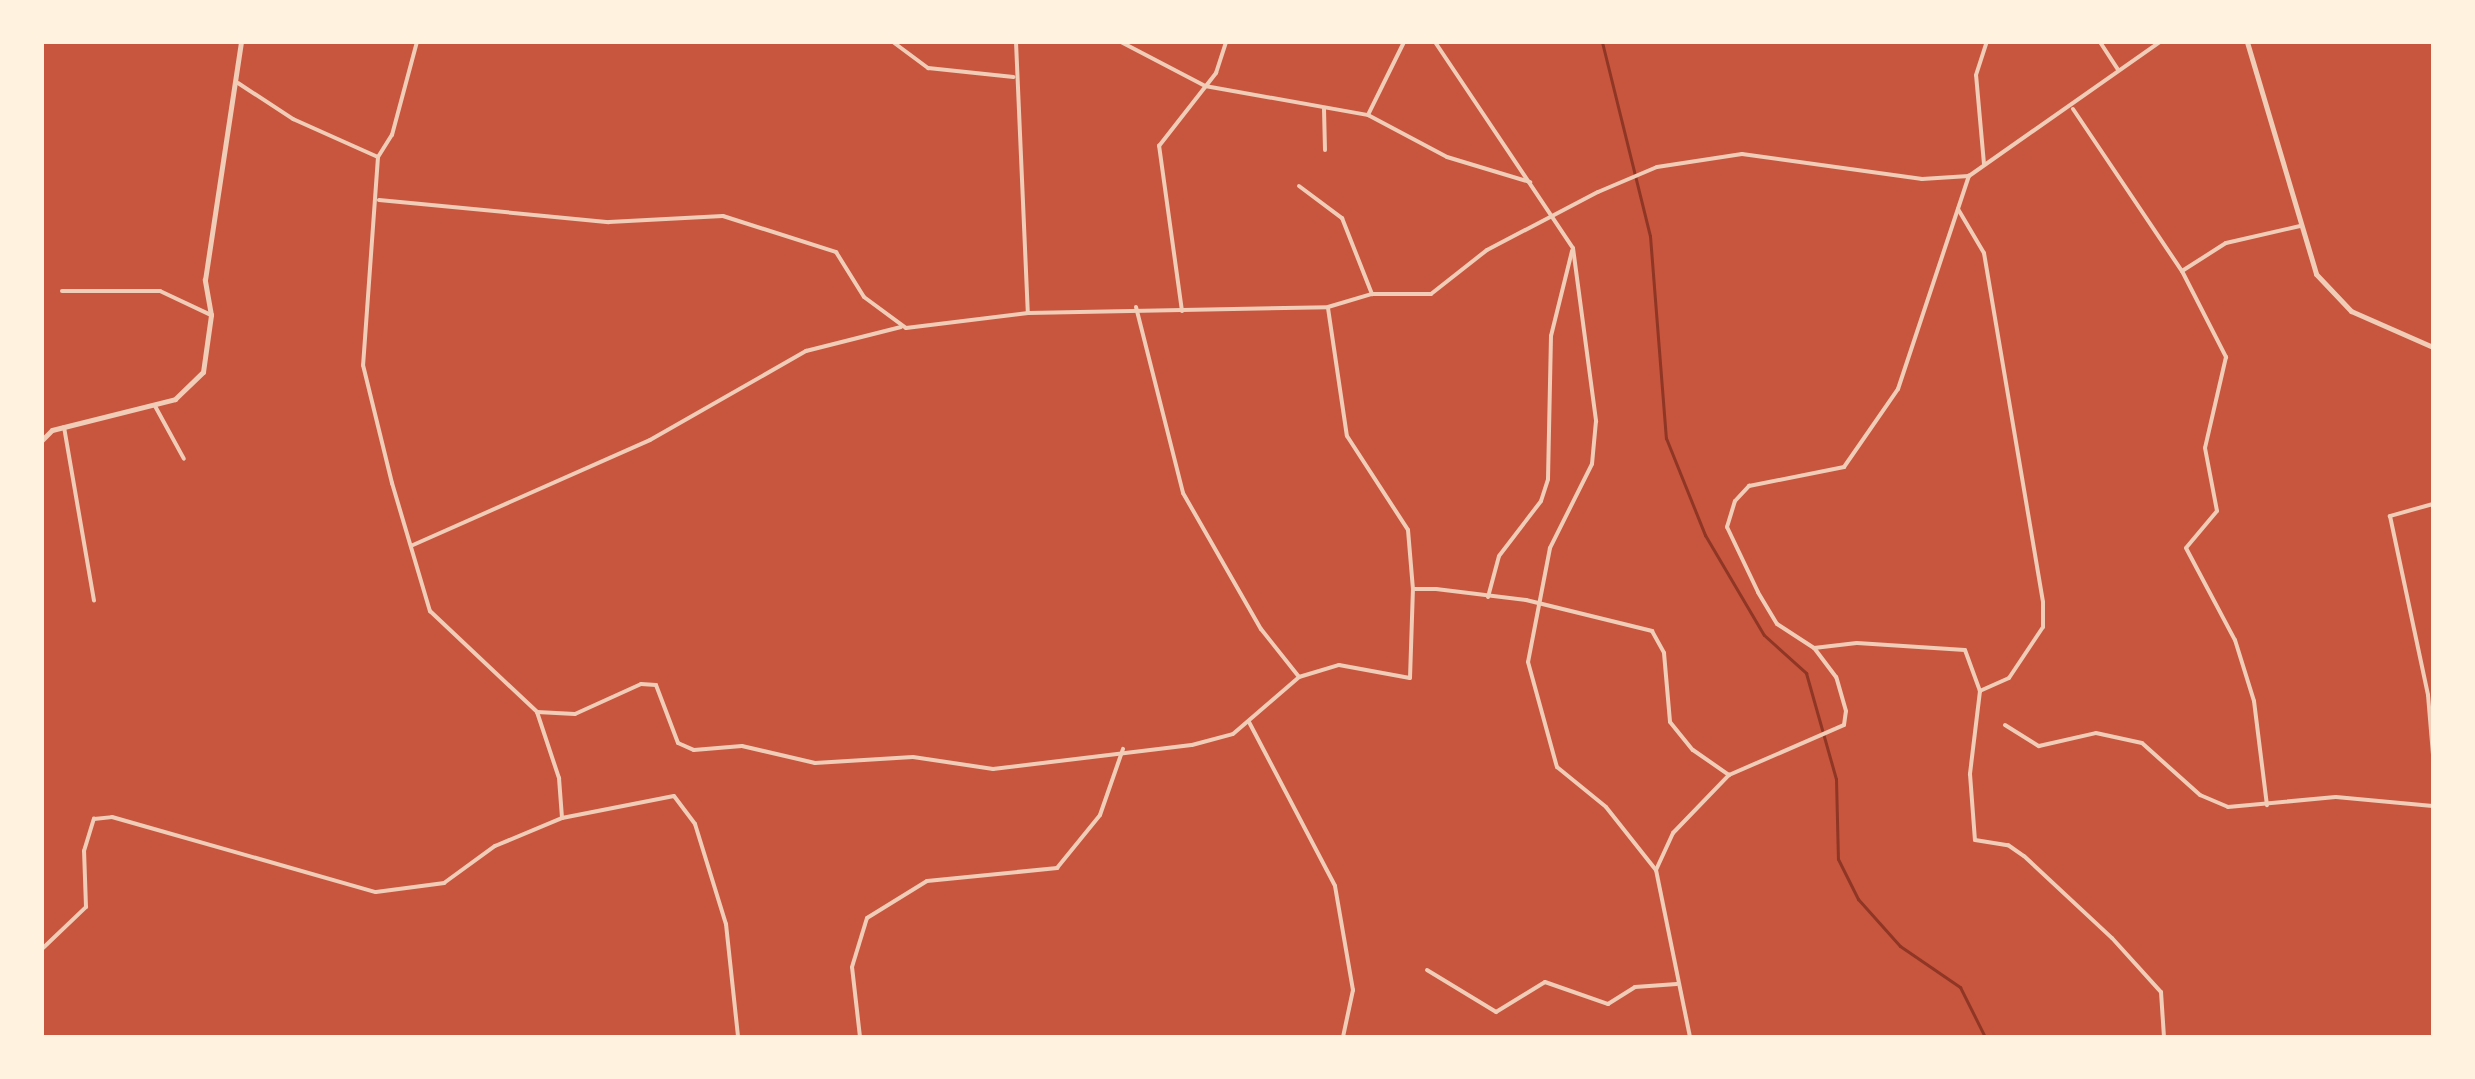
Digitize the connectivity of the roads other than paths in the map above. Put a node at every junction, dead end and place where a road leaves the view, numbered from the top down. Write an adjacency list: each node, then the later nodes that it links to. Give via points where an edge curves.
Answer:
1 (241, 42): 15 (street)
2 (417, 42): 21 (street, via 392,135)
3 (893, 42): 14 (street, via 928,68)
4 (1016, 42): 14 (street)
5 (1121, 42): 16 (street)
6 (1226, 42): 16 (street)
7 (1404, 42): 19 (street)
8 (1435, 42): 24 (street)
9 (1987, 42): 22 (street, via 1976,75)
10 (2100, 42): 13 (street)
11 (2160, 42): 13 (street)
12 (2247, 42): 29 (street)
13 (2118, 71): 18 (street)
14 (1014, 77): 37 (street)
15 (238, 83): 21 (street, via 293,119); 38 (street, via 205,280)
16 (1205, 86): 17 (street); 36 (street, via 1159,146)
17 (1324, 109): 19 (street); 20 (street)
18 (2073, 109): 22 (street); 31 (street)
19 (1368, 115): 24 (street, via 1447,157)
20 (1325, 150)
21 (378, 157): 26 (street)
22 (1984, 164): 23 (street)
23 (1969, 176): 27 (street); 28 (street, via 1880,175 1742,154 1657,167 1598,192)
24 (1530, 182): 28 (street)
25 (1299, 186): 33 (street, via 1342,218)
26 (379, 200): 39 (street, via 609,222 723,216 836,252 864,297); 46 (street, via 363,365)
27 (1958, 209): 51 (street, via 1898,389 1873,435 1844,467 1749,486 1735,501 1727,527 1758,592 1777,624); 53 (street, via 1984,253 2043,602 2043,627 2009,678)
28 (1553, 219): 30 (street); 33 (street, via 1487,250 1431,294)
29 (2300, 226): 31 (street, via 2226,243); 40 (street, via 2316,274 2331,295)
30 (1573, 248): 48 (street, via 1551,336 1548,479 1541,501 1499,556); 50 (street, via 1596,421 1593,449 1550,548)
31 (2182, 271): 60 (street, via 2226,357 2205,448 2217,511 2186,548 2235,640 2254,701)
32 (62, 291): 38 (street, via 160,291)
33 (1372, 294): 35 (street)
34 (1136, 307): 36 (street); 37 (street); 52 (street, via 1183,493 1261,629)
35 (1328, 307): 36 (street); 47 (street, via 1347,436 1408,530)
36 (1182, 311)
37 (1028, 313): 39 (street)
38 (211, 315): 41 (street, via 210,347 192,388)
39 (901, 327): 46 (street, via 806,351 650,440)
40 (2433, 347)
41 (155, 406): 42 (street); 44 (street)
42 (64, 427): 43 (street); 49 (street)
43 (42, 440)
44 (184, 459)
45 (2433, 504): 58 (street, via 2390,516 2428,695)
46 (412, 545): 54 (street, via 430,611)
47 (1413, 589): 48 (street); 52 (street, via 1410,678 1339,665)
48 (1488, 597): 50 (street)
49 (94, 600)
50 (1535, 603): 59 (street, via 1652,631 1664,653 1670,722 1693,750); 63 (street, via 1528,662 1551,756 1606,807)
51 (1814, 648): 53 (street, via 1857,643 1965,650); 59 (street, via 1844,694 1844,725)
52 (1299, 677): 55 (street)
53 (1980, 691): 71 (street, via 1970,774 1975,840 2008,845 2024,856 2112,938 2161,992)
54 (537, 712): 57 (street, via 575,714 641,684 656,685 678,743 694,750 742,746 815,763 913,757 993,769); 62 (street, via 559,778)
55 (1249, 722): 57 (street, via 1192,745); 69 (street, via 1335,886 1353,990)
56 (2005, 725): 60 (street, via 2039,746 2096,733 2142,743 2200,795 2228,807)
57 (1123, 749): 68 (street, via 1100,815 1057,868 927,881 867,918 852,967)
58 (2433, 755)
59 (1729, 775): 63 (street, via 1673,833)
60 (2267, 805): 61 (street, via 2366,797)
61 (2433, 806)
62 (562, 818): 64 (street, via 495,846 444,883 376,892 112,817 94,819 84,851 86,907); 67 (street, via 655,795 674,796 687,808 726,924)
63 (1656, 870): 66 (street)
64 (42, 949)
65 (1427, 970): 66 (street, via 1496,1012 1545,982 1608,1004 1635,987)
66 (1677, 984): 70 (street)
67 (738, 1037)
68 (860, 1037)
69 (1343, 1037)
70 (1690, 1037)
71 (2164, 1037)

